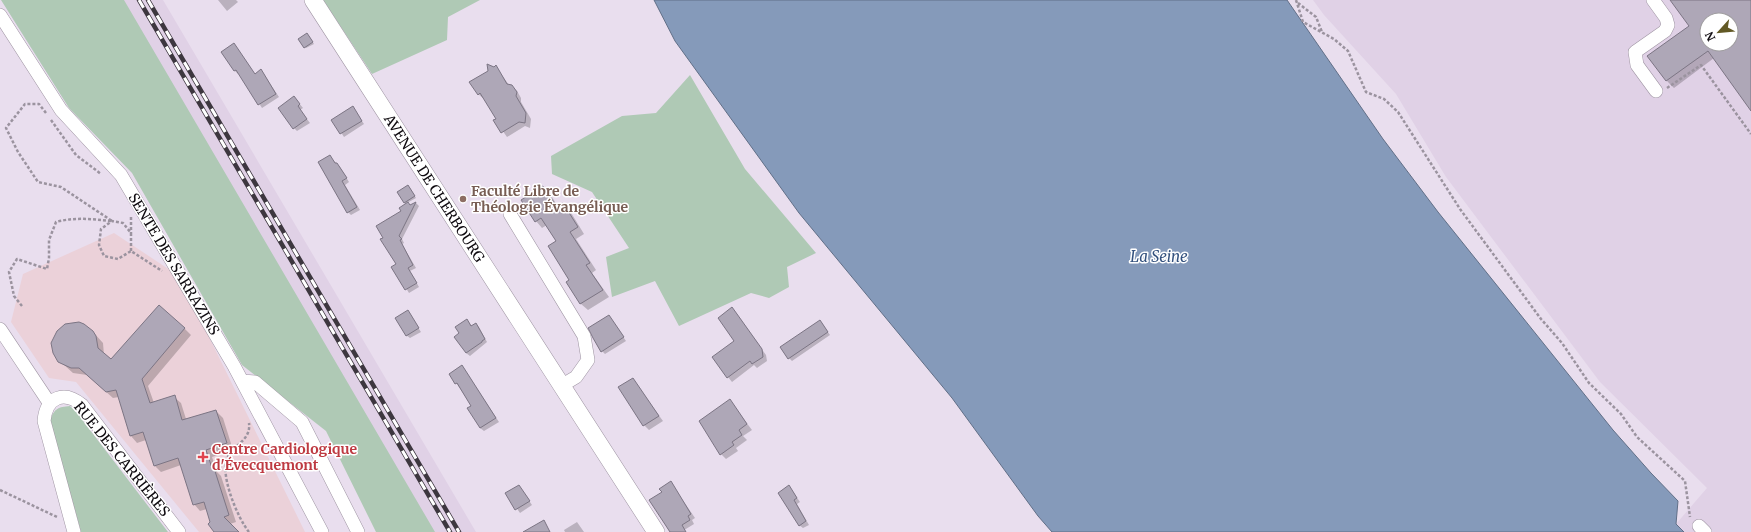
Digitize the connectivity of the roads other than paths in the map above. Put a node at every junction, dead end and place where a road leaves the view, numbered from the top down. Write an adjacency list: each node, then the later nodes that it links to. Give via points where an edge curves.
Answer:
1 (313, 0): 8 (main road, AVENUE DE CHERBOURG)
2 (1653, 0): 4 (street, via 1668,25 1665,31 1635,52 1637,65)
3 (0, 15): 7 (street, SENTE DES SARRAZINS, via 61,110 121,175)
4 (1659, 91)
5 (510, 214): 8 (street, via 584,336 588,360 576,377)
6 (0, 329): 9 (street)
7 (242, 381): 11 (street, SENTE DES SARRAZINS); 13 (street, via 255,382 302,422)
8 (558, 382): 14 (main road, AVENUE DE CHERBOURG)
9 (50, 404): 10 (street, RUE DES CARRIÈRES, via 44,421); 12 (street, RUE DES CARRIÈRES, via 55,399 68,397 82,406)
10 (73, 528)
11 (322, 531)
12 (180, 532)
13 (358, 532)
14 (656, 532)

